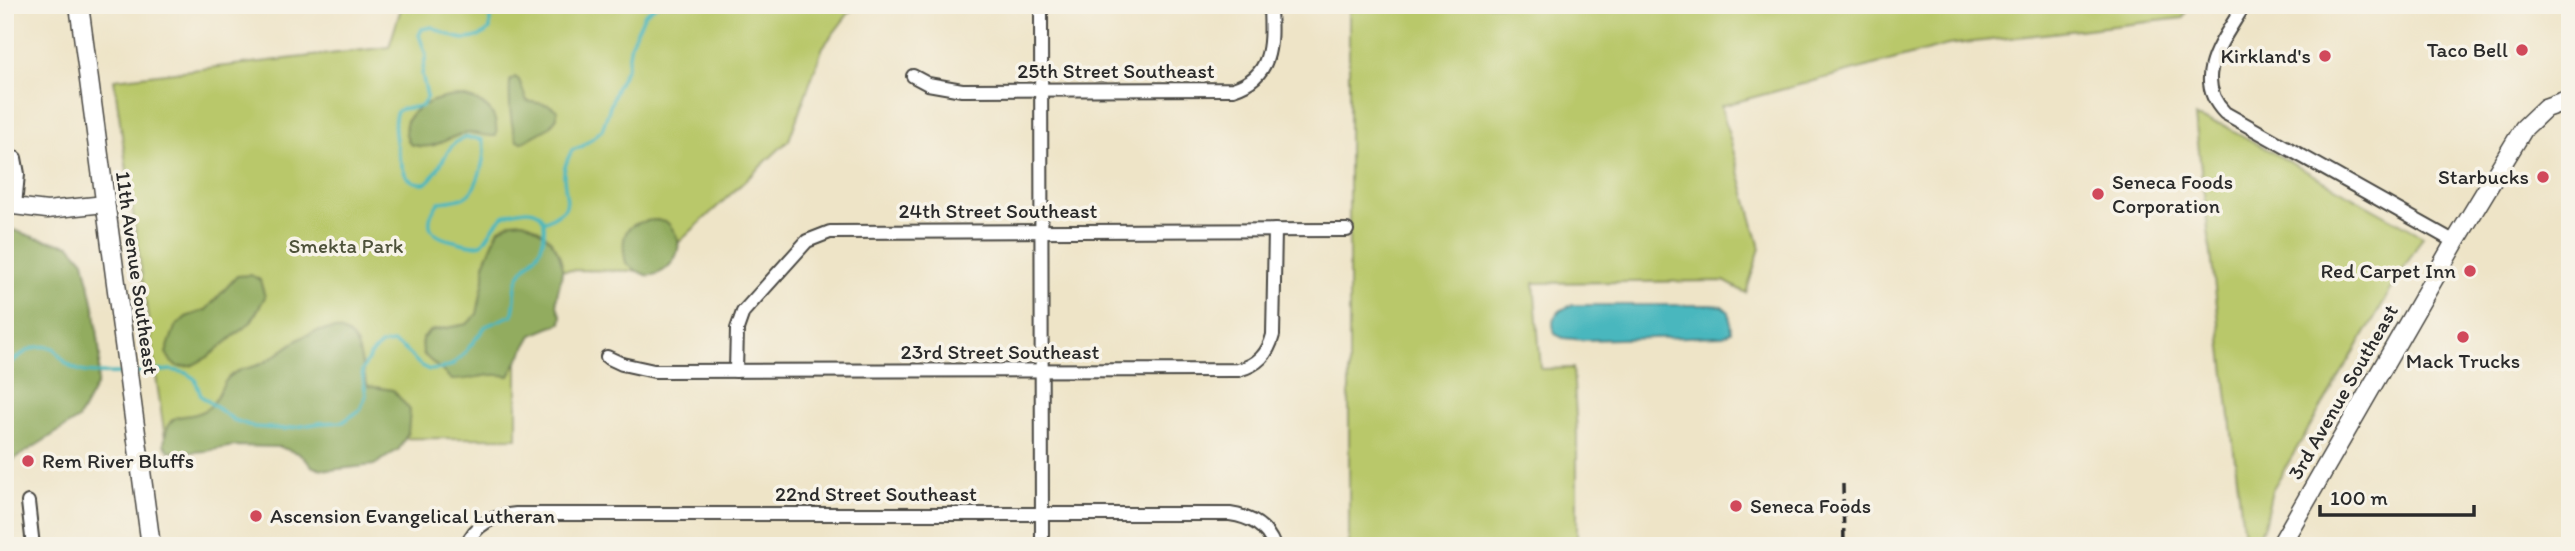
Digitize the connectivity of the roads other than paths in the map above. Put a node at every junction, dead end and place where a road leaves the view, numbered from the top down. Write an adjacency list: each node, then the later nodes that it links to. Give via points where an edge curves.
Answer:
1 (79, 5): 9 (main road, 11th Avenue Southeast)
2 (1041, 5): 6 (street)
3 (1270, 5): 6 (street, 25th Street Southeast, via 1266,63 1255,77 1233,89)
4 (2244, 5): 14 (street, via 2215,55 2210,74 2215,102 2225,113)
5 (913, 76): 6 (street, 25th Street Southeast, via 951,89)
6 (1041, 90): 11 (street)
7 (2570, 99): 14 (main road, 3rd Avenue Southeast, via 2545,108 2524,128)
8 (15, 158): 10 (street, via 18,174)
9 (105, 204): 10 (street, via 47,209); 22 (main road, 11th Avenue Southeast)
10 (10, 205)
11 (1042, 230): 12 (street, 24th Street Southeast); 16 (street, 24th Street Southeast, via 840,231 813,237 743,312 737,329); 17 (street)
12 (1275, 230): 13 (street, 24th Street Southeast); 17 (street, 23rd Street Southeast, via 1273,335 1269,349 1255,364 1231,371)
13 (1347, 230)
14 (2455, 242): 25 (main road, 3rd Avenue Southeast)
15 (607, 357): 16 (street, 23rd Street Southeast, via 654,371)
16 (736, 371): 17 (street, 23rd Street Southeast)
17 (1042, 371): 19 (street)
18 (28, 502): 21 (street)
19 (1042, 513): 20 (street, 22nd Street Southeast, via 516,514 493,517); 23 (street); 24 (street, 22nd Street Southeast, via 1230,514 1255,521)
20 (469, 540)
21 (33, 546)
22 (151, 546)
23 (1042, 546)
24 (1274, 546)
25 (2280, 546)

